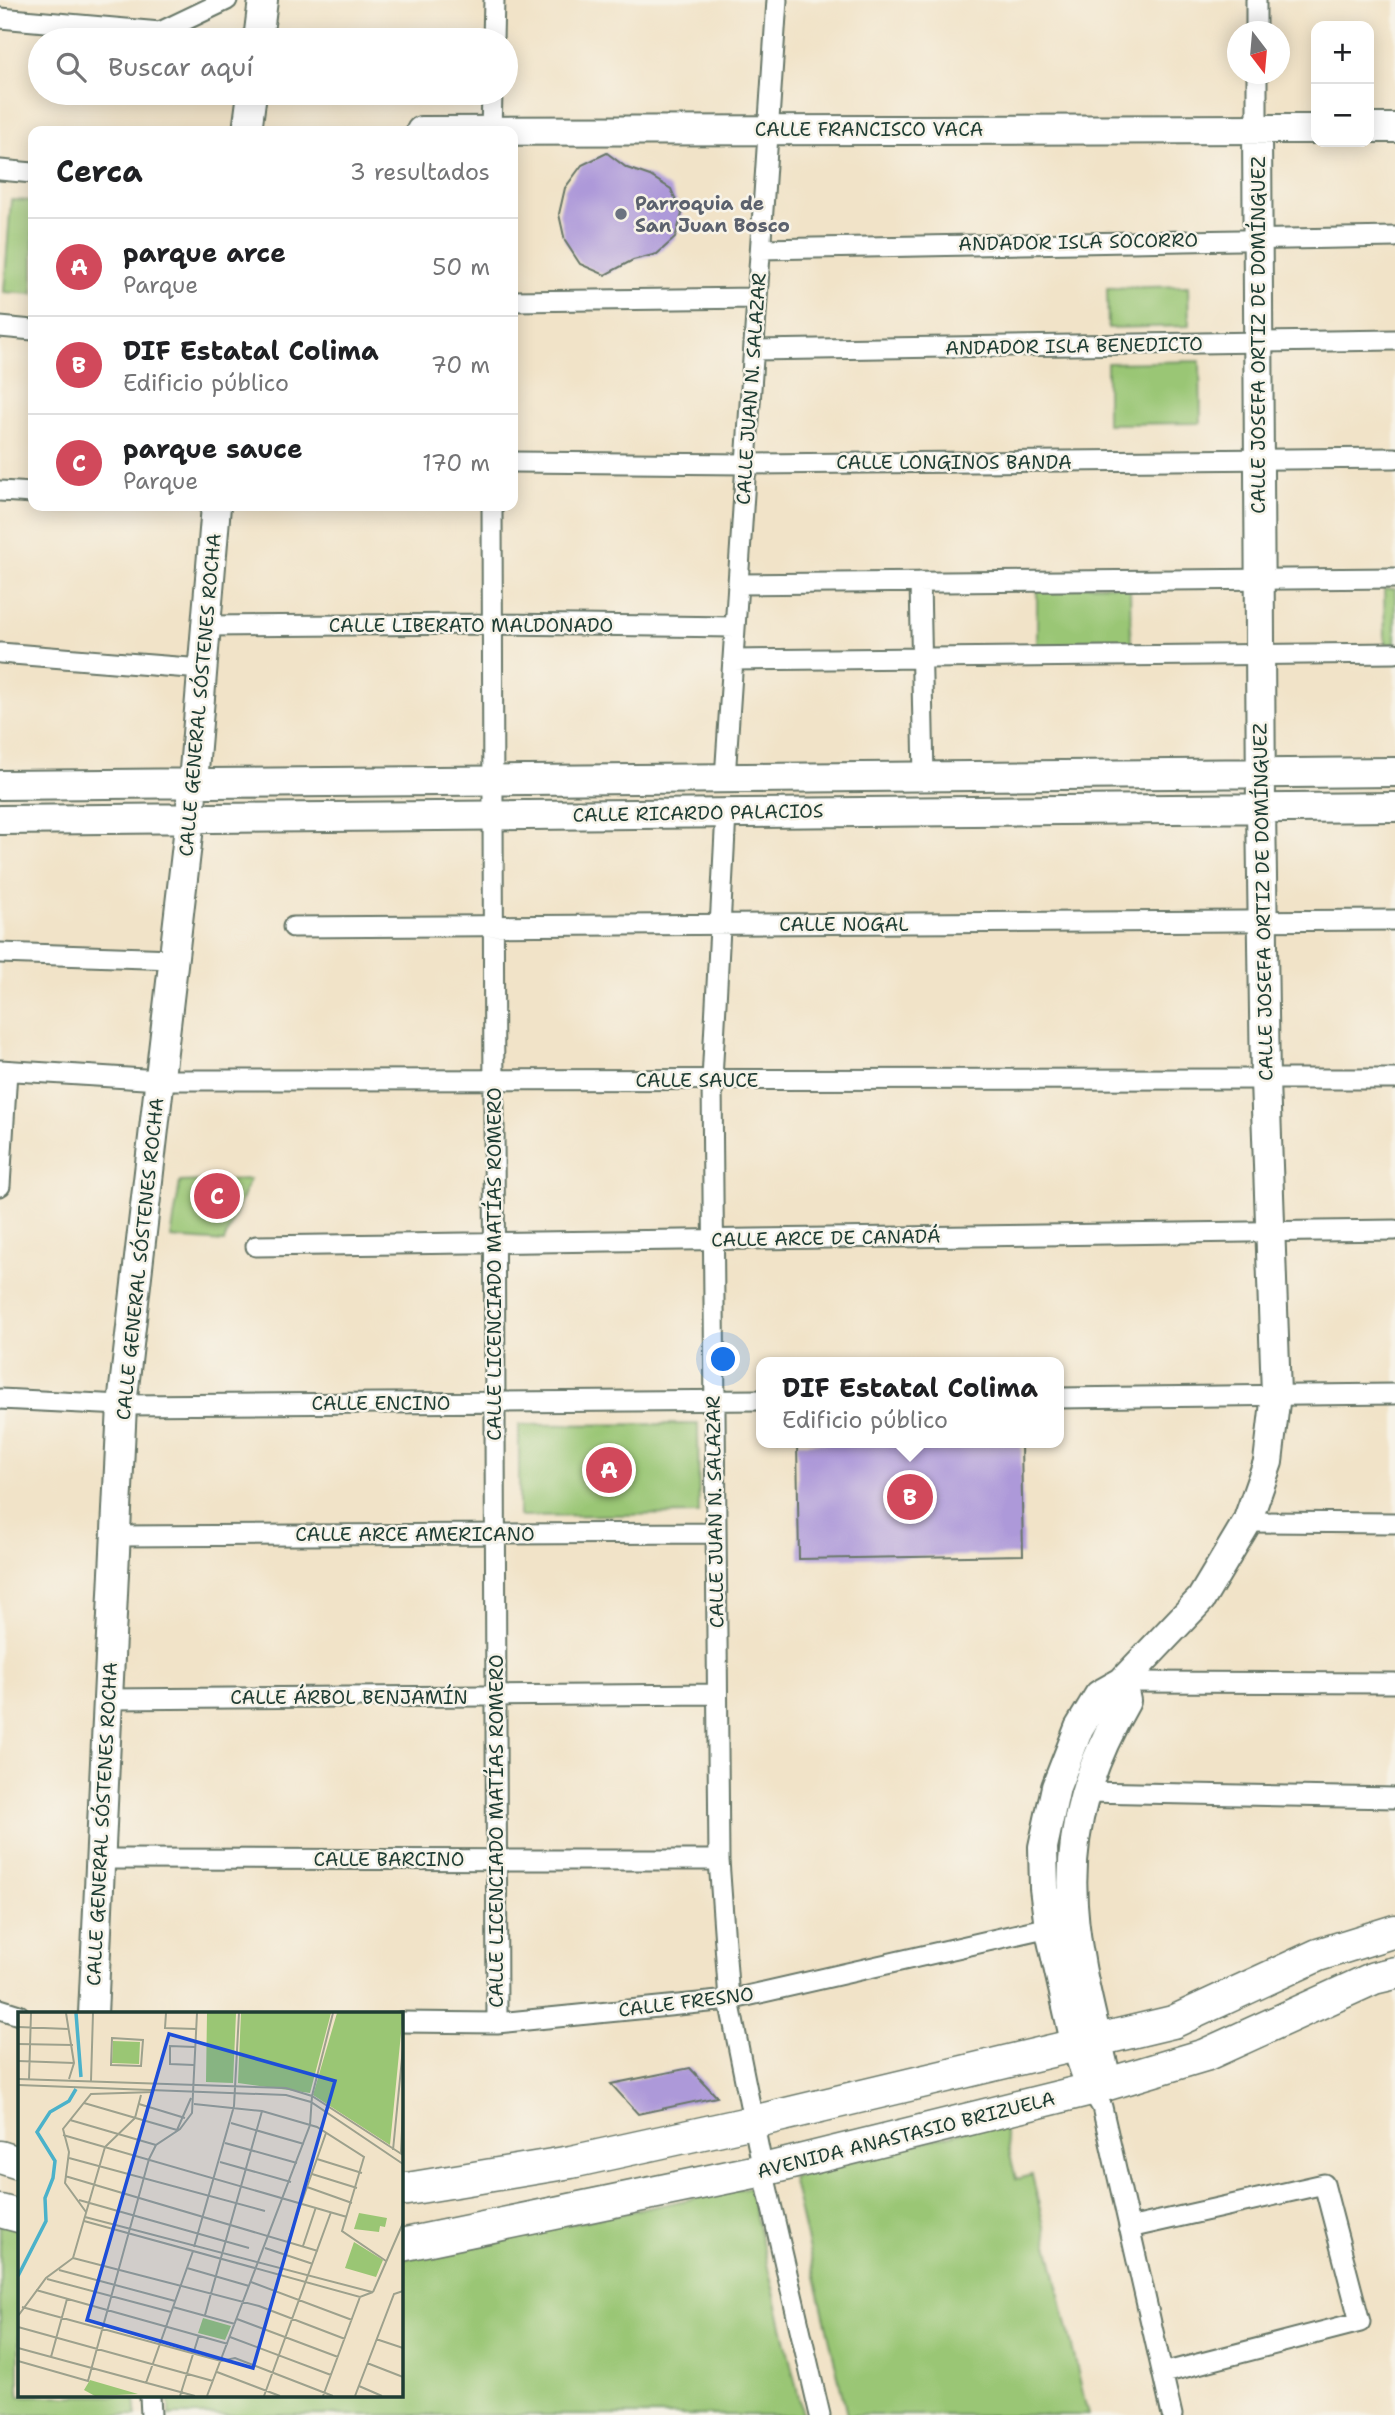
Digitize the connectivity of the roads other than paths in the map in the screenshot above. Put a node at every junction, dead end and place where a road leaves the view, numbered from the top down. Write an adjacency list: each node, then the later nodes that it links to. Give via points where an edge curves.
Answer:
1 (228, 0): 9 (street)
2 (262, 0): 10 (street)
3 (494, 0): 11 (street)
4 (777, 0): 17 (street, CALLE JUAN N. SALAZAR)
5 (1256, 0): 7 (street)
6 (0, 18): 8 (street)
7 (1256, 21)
8 (114, 28)
9 (168, 28)
10 (259, 28)
11 (493, 28)
12 (1256, 84): 21 (street, CALLE JOSEFA ORTIZ DE DOMÍNGUEZ)
13 (250, 105): 15 (street)
14 (492, 105): 16 (street)
15 (248, 126)
16 (491, 126)
17 (769, 128): 21 (street, CALLE FRANCISCO VACA); 22 (street, CALLE FRANCISCO VACA); 27 (street, CALLE JUAN N. SALAZAR)
18 (1374, 128): 19 (street)
19 (1395, 128)
20 (1311, 129): 21 (street, CALLE FRANCISCO VACA)
21 (1257, 130): 26 (street, CALLE JOSEFA ORTIZ DE DOMÍNGUEZ)
22 (518, 131)
23 (0, 170): 24 (street)
24 (28, 173)
25 (1395, 237): 26 (street, ANDADOR ISLA SOCORRO)
26 (1258, 238): 27 (street, ANDADOR ISLA SOCORRO); 33 (street, CALLE JOSEFA ORTIZ DE DOMÍNGUEZ)
27 (761, 249): 28 (street, CALLE JUAN N. SALAZAR)
28 (757, 298): 29 (street); 34 (street, CALLE JUAN N. SALAZAR)
29 (518, 301)
30 (0, 327): 31 (street)
31 (28, 330)
32 (1395, 340): 33 (street, ANDADOR ISLA BENEDICTO)
33 (1258, 343): 34 (street, ANDADOR ISLA BENEDICTO); 36 (street, CALLE JOSEFA ORTIZ DE DOMÍNGUEZ)
34 (754, 350): 38 (street, CALLE JUAN N. SALAZAR)
35 (1395, 458): 36 (street, CALLE LONGINOS BANDA)
36 (1259, 459): 38 (street, CALLE LONGINOS BANDA); 43 (street, CALLE JOSEFA ORTIZ DE DOMÍNGUEZ)
37 (518, 462): 38 (street, CALLE LONGINOS BANDA)
38 (746, 464): 46 (street, CALLE JUAN N. SALAZAR)
39 (0, 491): 40 (street)
40 (28, 493)
41 (216, 511): 48 (street, CALLE GENERAL SÓSTENES ROCHA)
42 (492, 511): 47 (street, CALLE LICENCIADO MATÍAS ROMERO)
43 (1259, 577): 44 (street); 45 (street); 51 (street, CALLE JOSEFA ORTIZ DE DOMÍNGUEZ)
44 (1395, 578)
45 (920, 582): 46 (street); 53 (street)
46 (738, 584): 49 (street, CALLE JUAN N. SALAZAR)
47 (492, 624): 48 (street, CALLE LIBERATO MALDONADO); 49 (street, CALLE LIBERATO MALDONADO); 60 (street, CALLE LICENCIADO MATÍAS ROMERO)
48 (206, 626): 55 (street, CALLE GENERAL SÓSTENES ROCHA)
49 (736, 627): 54 (street, CALLE JUAN N. SALAZAR)
50 (0, 653): 55 (street)
51 (1260, 653): 52 (street); 53 (street); 57 (street, CALLE JOSEFA ORTIZ DE DOMÍNGUEZ)
52 (1395, 653)
53 (924, 657): 54 (street); 58 (street)
54 (733, 660): 59 (street, CALLE JUAN N. SALAZAR)
55 (202, 669): 61 (street, CALLE GENERAL SÓSTENES ROCHA)
56 (1395, 772): 57 (street, CALLE RICARDO PALACIOS)
57 (1261, 774): 58 (street, CALLE RICARDO PALACIOS); 64 (street, CALLE JOSEFA ORTIZ DE DOMÍNGUEZ)
58 (924, 777): 59 (street, CALLE RICARDO PALACIOS)
59 (725, 778): 60 (street, CALLE RICARDO PALACIOS)
60 (493, 781): 61 (street, CALLE RICARDO PALACIOS); 66 (street, CALLE LICENCIADO MATÍAS ROMERO)
61 (193, 784): 62 (street, CALLE RICARDO PALACIOS); 67 (street, CALLE GENERAL SÓSTENES ROCHA)
62 (0, 785)
63 (1395, 807): 64 (street, CALLE RICARDO PALACIOS)
64 (1261, 808): 65 (street, CALLE RICARDO PALACIOS); 70 (street, CALLE JOSEFA ORTIZ DE DOMÍNGUEZ)
65 (726, 813): 66 (street, CALLE RICARDO PALACIOS); 71 (street, CALLE JUAN N. SALAZAR)
66 (493, 815): 67 (street, CALLE RICARDO PALACIOS); 72 (street, CALLE LICENCIADO MATÍAS ROMERO)
67 (190, 818): 68 (street, CALLE RICARDO PALACIOS); 75 (street, CALLE GENERAL SÓSTENES ROCHA)
68 (0, 820)
69 (1395, 920): 70 (street, CALLE NOGAL)
70 (1264, 921): 71 (street, CALLE NOGAL); 81 (street, CALLE JOSEFA ORTIZ DE DOMÍNGUEZ)
71 (719, 924): 72 (street, CALLE NOGAL); 80 (street, CALLE JUAN N. SALAZAR)
72 (493, 926): 73 (street, CALLE NOGAL); 77 (street, CALLE LICENCIADO MATÍAS ROMERO)
73 (293, 927)
74 (0, 953): 75 (street)
75 (174, 959): 79 (street, CALLE GENERAL SÓSTENES ROCHA)
76 (3, 1070): 79 (street, CALLE SAUCE); 82 (street)
77 (494, 1079): 79 (street, CALLE SAUCE); 80 (street, CALLE SAUCE); 86 (street, CALLE LICENCIADO MATÍAS ROMERO)
78 (1395, 1079): 81 (street, CALLE SAUCE)
79 (160, 1080): 95 (street, CALLE GENERAL SÓSTENES ROCHA)
80 (712, 1080): 81 (street, CALLE SAUCE); 85 (street, CALLE JUAN N. SALAZAR)
81 (1265, 1080): 84 (street, CALLE JOSEFA ORTIZ DE DOMÍNGUEZ)
82 (0, 1186)
83 (1395, 1230): 84 (street, CALLE ARCE DE CANADÁ)
84 (1269, 1232): 85 (street, CALLE ARCE DE CANADÁ); 88 (street, CALLE JOSEFA ORTIZ DE DOMÍNGUEZ)
85 (712, 1240): 86 (street, CALLE ARCE DE CANADÁ); 93 (street, CALLE JUAN N. SALAZAR)
86 (494, 1242): 87 (street, CALLE ARCE DE CANADÁ); 94 (street, CALLE LICENCIADO MATÍAS ROMERO)
87 (256, 1246)
88 (1276, 1394): 89 (street); 90 (street); 96 (street, CALLE JOSEFA ORTIZ DE DOMÍNGUEZ, via 1268,1462)
89 (1395, 1394)
90 (1064, 1398)
91 (0, 1399): 95 (street, CALLE ENCINO)
92 (756, 1400): 93 (street, CALLE ENCINO)
93 (713, 1401): 94 (street, CALLE ENCINO); 98 (street, CALLE JUAN N. SALAZAR)
94 (495, 1402): 95 (street, CALLE ENCINO); 99 (street, CALLE LICENCIADO MATÍAS ROMERO)
95 (122, 1405): 100 (street, CALLE GENERAL SÓSTENES ROCHA)
96 (1247, 1522): 97 (street); 101 (street, CALLE JOSEFA ORTIZ DE DOMÍNGUEZ, via 1201,1599)
97 (1395, 1523)
98 (715, 1533): 99 (street, CALLE ARCE AMERICANO); 103 (street, CALLE JUAN N. SALAZAR)
99 (495, 1534): 100 (street, CALLE ARCE AMERICANO); 104 (street, CALLE LICENCIADO MATÍAS ROMERO)
100 (116, 1535): 105 (street, CALLE GENERAL SÓSTENES ROCHA)
101 (1122, 1682): 102 (street); 106 (street, CALLE JOSEFA ORTIZ DE DOMÍNGUEZ, via 1126,1701 1104,1740); 111 (street, CALLE JOSEFA ORTIZ DE DOMÍNGUEZ, via 1099,1695 1079,1728 1056,1787 1043,1847)
102 (1395, 1683)
103 (717, 1694): 104 (street, CALLE ÁRBOL BENJAMÍN); 110 (street, CALLE JUAN N. SALAZAR)
104 (496, 1696): 105 (street, CALLE ÁRBOL BENJAMÍN); 109 (street, CALLE LICENCIADO MATÍAS ROMERO)
105 (108, 1699): 108 (street, CALLE GENERAL SÓSTENES ROCHA)
106 (1085, 1792): 107 (street); 120 (street, CALLE JOSEFA ORTIZ DE DOMÍNGUEZ, via 1072,1843 1071,1887)
107 (1395, 1798)
108 (100, 1859): 109 (street, CALLE BARCINO); 116 (street, CALLE GENERAL SÓSTENES ROCHA)
109 (496, 1859): 110 (street, CALLE BARCINO); 119 (street, CALLE LICENCIADO MATÍAS ROMERO)
110 (719, 1860): 114 (street, CALLE JUAN N. SALAZAR)
111 (1048, 1927): 114 (street, CALLE FRESNO); 120 (street, CALLE JOSEFA ORTIZ DE DOMÍNGUEZ)
112 (1391, 1929): 120 (main road, via 1318,1955 1173,2022)
113 (1395, 1973): 121 (main road, AVENIDA ANASTASIO BRIZUELA, via 1374,1978 1205,2055)
114 (729, 2000): 119 (street, CALLE FRESNO); 122 (street, CALLE JUAN N. SALAZAR)
115 (0, 2009): 117 (street)
116 (93, 2012)
117 (18, 2015)
118 (402, 2022): 119 (street, CALLE FRESNO)
119 (497, 2023)
120 (1087, 2043): 121 (street, CALLE JOSEFA ORTIZ DE DOMÍNGUEZ); 122 (main road)
121 (1100, 2093): 125 (main road, AVENIDA ANASTASIO BRIZUELA); 129 (street)
122 (753, 2122): 125 (street, CALLE JUAN N. SALAZAR); 126 (main road, via 571,2162)
123 (0, 2157): 124 (main road)
124 (18, 2163)
125 (763, 2170): 130 (main road, AVENIDA ANASTASIO BRIZUELA); 132 (street, CALLE JUAN N. SALAZAR)
126 (402, 2190)
127 (0, 2211): 128 (main road)
128 (18, 2216)
129 (1129, 2228): 131 (street); 131 (street, via 1324,2184 1360,2322)
130 (402, 2245)
131 (1163, 2373): 133 (street)
132 (820, 2415)
133 (1172, 2415)

